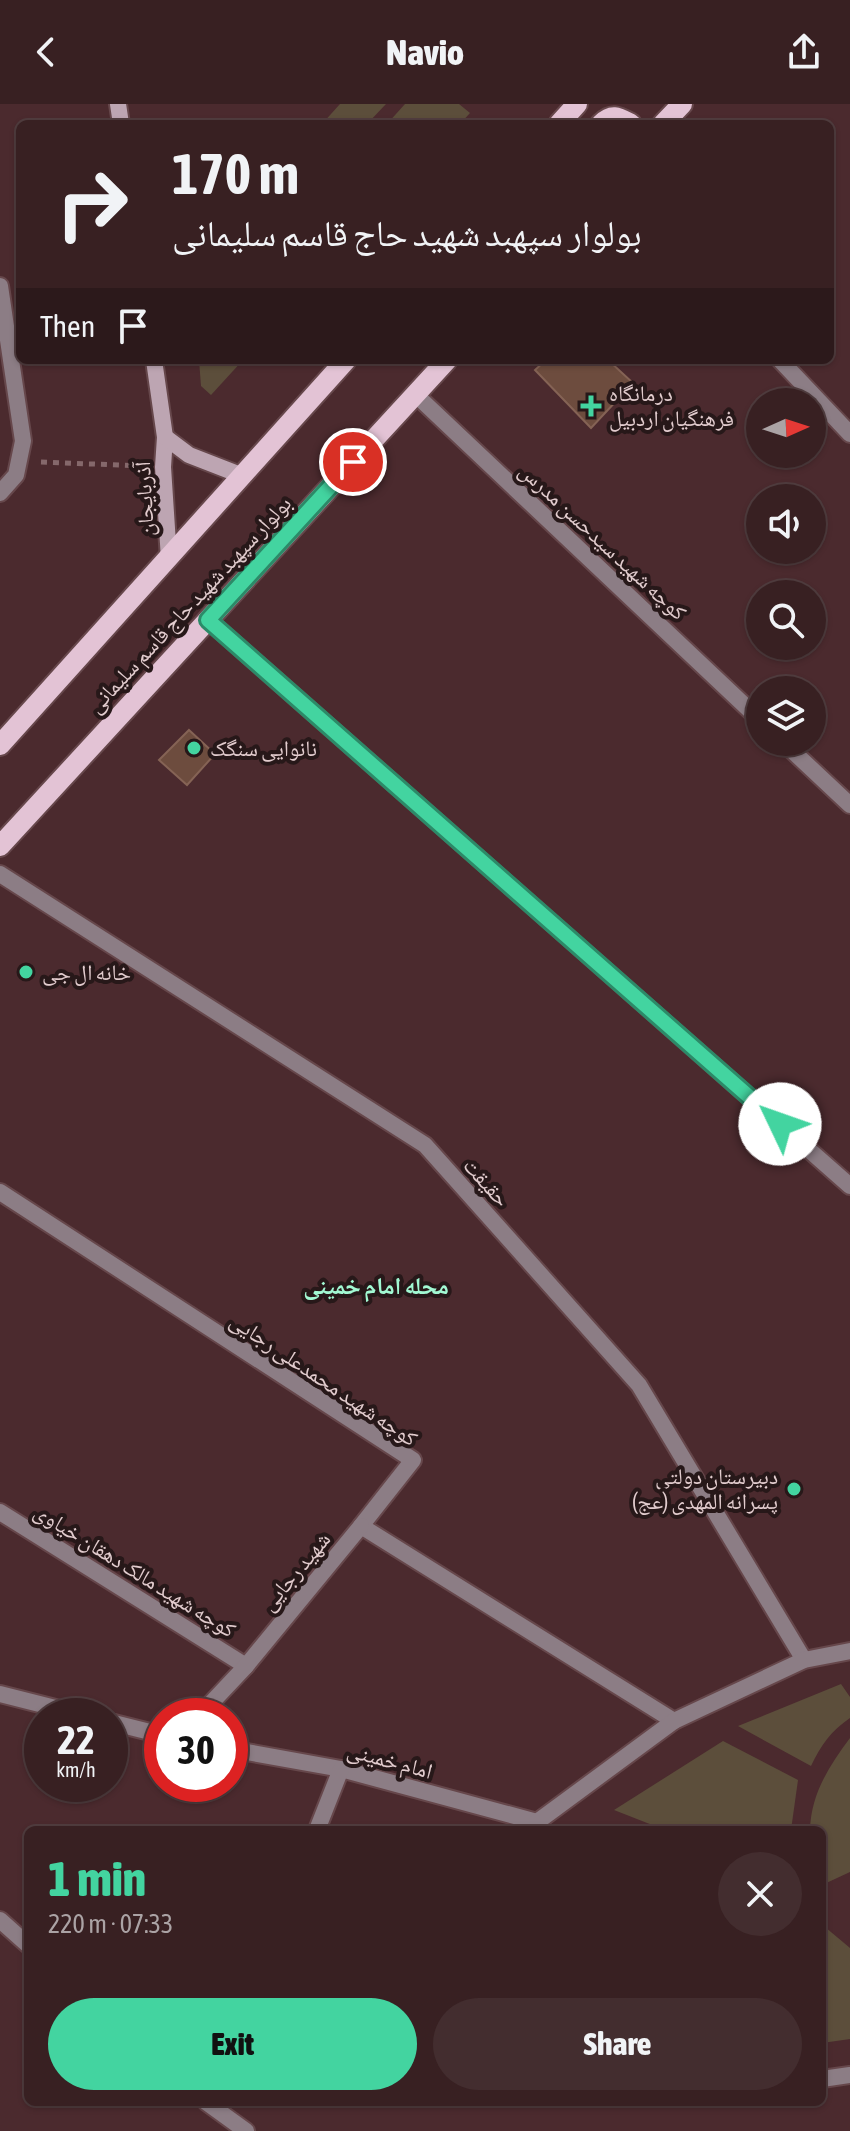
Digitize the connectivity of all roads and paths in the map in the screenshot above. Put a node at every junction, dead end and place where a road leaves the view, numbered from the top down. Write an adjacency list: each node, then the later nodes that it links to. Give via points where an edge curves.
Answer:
1 (577, 104): 3 (main road)
2 (682, 104): 6 (main road)
3 (563, 120)
4 (605, 120): 5 (main road)
5 (624, 120)
6 (667, 120)
7 (0, 286): 15 (street, via 23,441)
8 (155, 364): 14 (street, آذربایجان)
9 (342, 364): 17 (main road, بولوار سپهبد شهید حاج قاسم سلیمانی)
10 (443, 364): 12 (main road, بولوار سپهبد شهید حاج قاسم سلیمانی)
11 (784, 364): 13 (street)
12 (415, 394): 20 (main road, بولوار سپهبد شهید حاج قاسم سلیمانی); 21 (street, کوچه شهید سیدحسن مدرس)
13 (850, 434)
14 (165, 437): 16 (street, آذربایجان); 17 (street, via 189,455)
15 (20, 461): 16 (path); 18 (street, via 16,475)
16 (163, 467): 19 (street, آذربایجان)
17 (243, 476): 19 (main road, بولوار سپهبد شهید حاج قاسم سلیمانی)
18 (0, 493)
19 (169, 559): 22 (main road, بولوار سپهبد شهید حاج قاسم سلیمانی)
20 (208, 620): 25 (main road, بولوار سپهبد شهید حاج قاسم سلیمانی); 27 (street)
21 (746, 707)
22 (0, 745)
23 (798, 756): 24 (street)
24 (850, 805)
25 (0, 846)
26 (0, 874): 32 (street, حقیقت, via 425,1145 639,1385)
27 (850, 1186)
28 (0, 1192): 30 (street, کوچه شهید محمدعلی رجایی, via 413,1460)
29 (0, 1512): 33 (street, کوچه شهید مالک دهقان‌ خیاوی)
30 (361, 1526): 33 (street, شهید رجایی); 37 (street)
31 (850, 1651): 32 (street)
32 (804, 1660): 37 (street)
33 (246, 1666): 35 (street, شهید رجایی)
34 (0, 1694): 36 (street)
35 (216, 1698)
36 (24, 1700)
37 (674, 1721): 41 (street)
38 (248, 1752): 39 (street, امام خمینی)
39 (341, 1769): 40 (street); 41 (street, امام خمینی)
40 (319, 1826)
41 (538, 1826)
42 (0, 1920): 43 (street)
43 (24, 1941)
44 (850, 2075): 45 (street)
45 (826, 2078)
46 (212, 2106): 47 (street)
47 (246, 2131)

